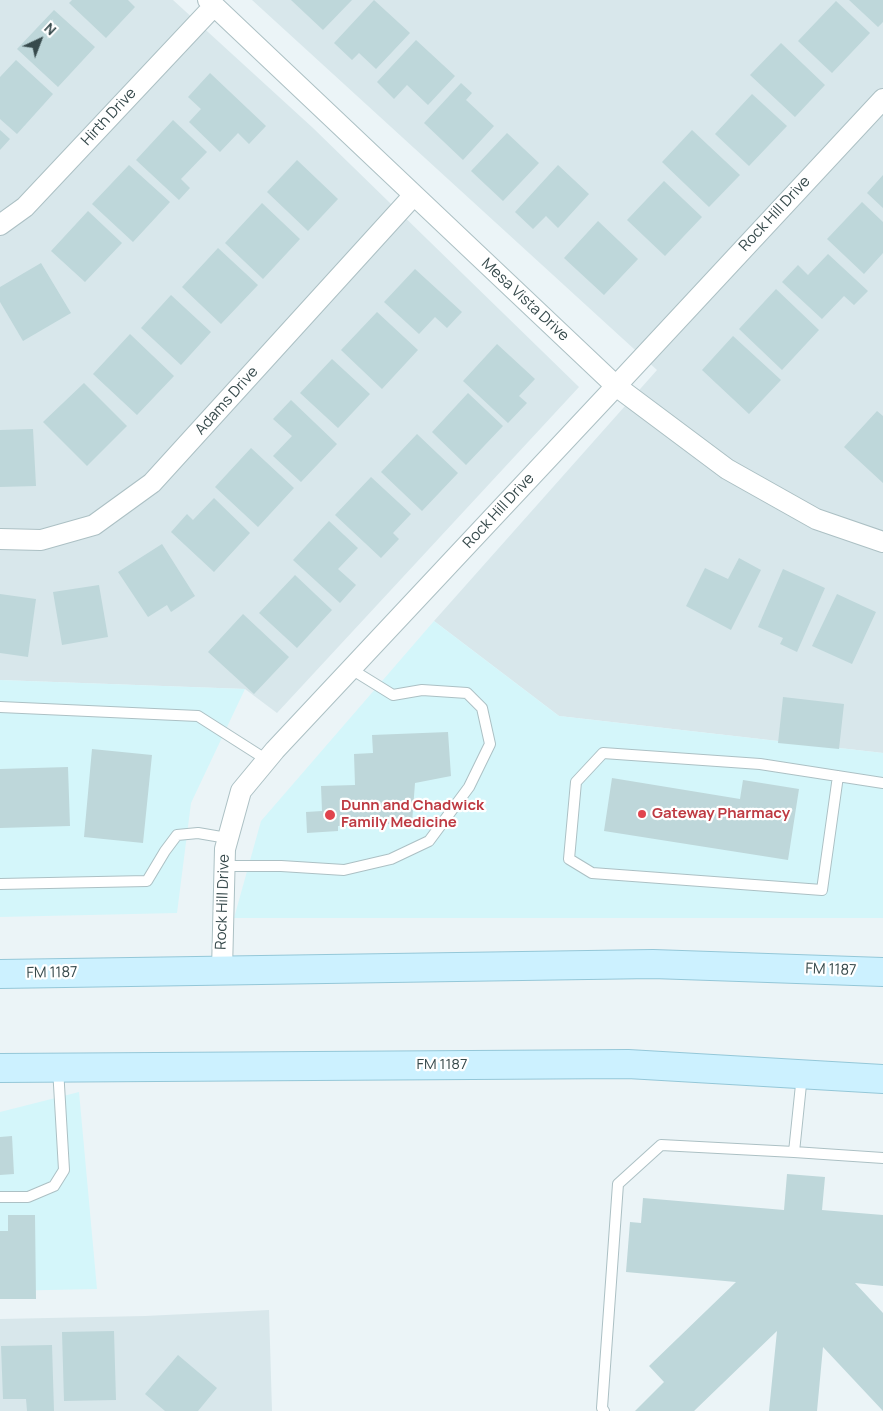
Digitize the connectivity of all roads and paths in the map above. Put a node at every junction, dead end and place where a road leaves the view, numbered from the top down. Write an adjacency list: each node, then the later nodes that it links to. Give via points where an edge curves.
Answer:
1 (211, 3): 3 (street, Mesa Vista Drive); 4 (street, Hirth Drive, via 24,207)
2 (883, 98): 5 (street, Rock Hill Drive)
3 (414, 195): 5 (street, Mesa Vista Drive); 6 (street, Adams Drive, via 152,483 94,525 41,540)
4 (0, 225)
5 (616, 386): 7 (street, Mesa Vista Drive, via 726,469 816,519); 8 (street, Rock Hill Drive)
6 (0, 539)
7 (883, 542)
8 (351, 669): 10 (street, Rock Hill Drive); 14 (lane, via 392,695 422,690 467,693 482,708 490,744 469,787 429,841 391,859 344,870)
9 (0, 707): 10 (lane, via 198,716)
10 (266, 760): 13 (street, Rock Hill Drive, via 242,791)
11 (838, 776): 11 (lane, via 760,764 603,753 576,782 569,859 592,873 822,890); 12 (lane)
12 (883, 783)
13 (228, 838): 14 (street, Rock Hill Drive, via 224,848); 15 (lane, via 198,832 177,836 147,880)
14 (224, 866): 16 (street, Rock Hill Drive)
15 (0, 884)
16 (222, 970): 17 (main road, FM 1187 / FM 1187, via 653,964); 18 (main road, FM 1187 / FM 1187)
17 (883, 972)
18 (0, 974)
19 (58, 1067): 20 (main road, FM 1187 / FM 1187); 21 (main road, FM 1187 / FM 1187, via 628,1064); 25 (lane, via 64,1170 54,1186 28,1197)
20 (0, 1068)
21 (802, 1074): 22 (main road, FM 1187 / FM 1187); 23 (lane)
22 (883, 1079)
23 (794, 1152): 24 (lane); 26 (lane, via 660,1145 618,1184)
24 (883, 1158)
25 (0, 1197)
26 (604, 1411)

